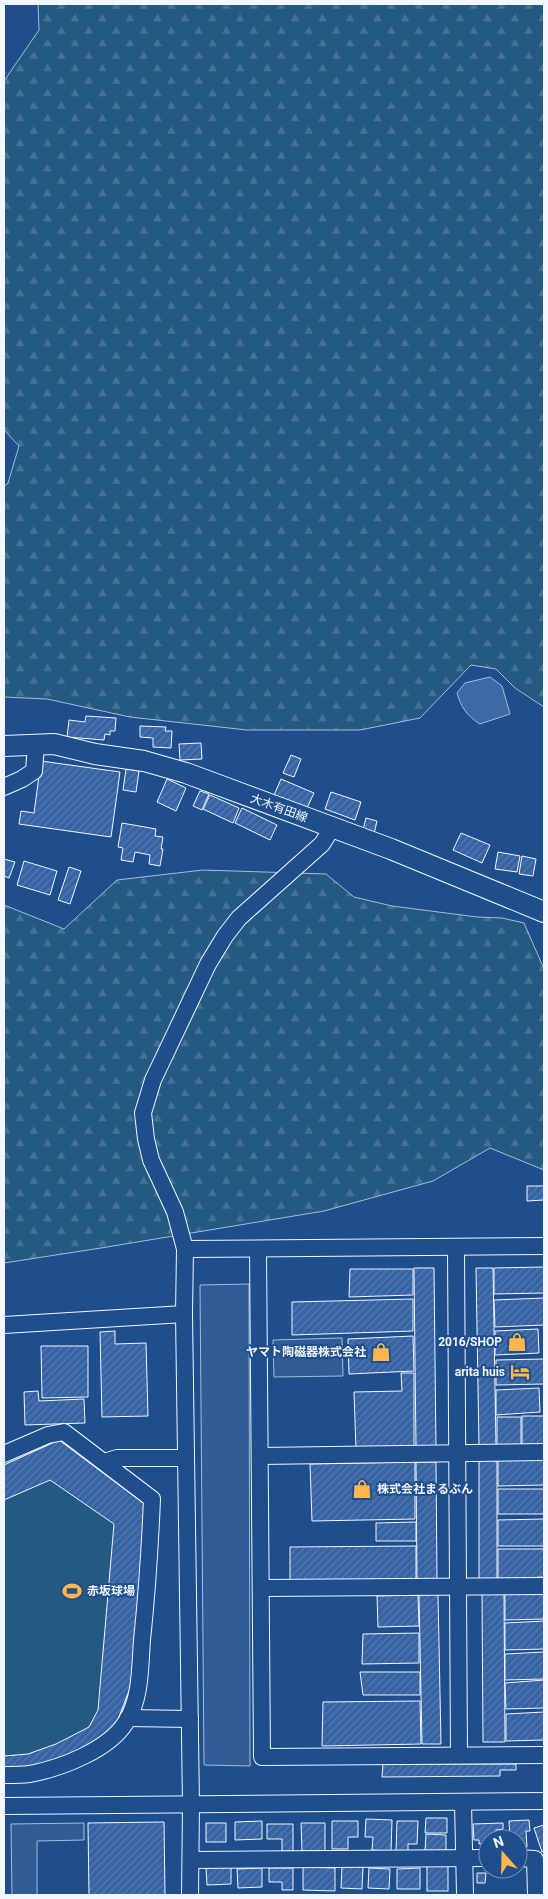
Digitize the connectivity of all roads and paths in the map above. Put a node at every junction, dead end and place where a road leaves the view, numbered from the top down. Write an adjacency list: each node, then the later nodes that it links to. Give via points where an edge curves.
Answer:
1 (36, 745): 2 (main road, 大木有田線); 3 (street, via 34,771); 4 (main road, 大木有田線, via 54,744 144,761)
2 (4, 746)
3 (4, 787)
4 (332, 828): 5 (main road, 大木有田線); 8 (street, via 322,844 239,918 225,936 208,964 153,1080 143,1113 146,1139 151,1160 175,1212)
5 (544, 912)
6 (544, 1246): 7 (street)
7 (456, 1247): 9 (street); 14 (street)
8 (185, 1249): 9 (street); 10 (street)
9 (258, 1249): 15 (street)
10 (184, 1314): 11 (street); 16 (street)
11 (4, 1325)
12 (544, 1452): 14 (street)
13 (4, 1454): 17 (street, via 48,1435 64,1432)
14 (457, 1454): 15 (street); 19 (street)
15 (260, 1456): 20 (street)
16 (186, 1458): 17 (street, via 116,1458); 22 (street)
17 (104, 1462): 21 (street, via 152,1499 138,1687)
18 (544, 1586): 19 (street)
19 (458, 1587): 20 (street); 23 (street)
20 (261, 1588): 23 (street, via 262,1757)
21 (128, 1718): 22 (street); 25 (street, via 104,1746 59,1766 30,1774)
22 (190, 1719): 28 (street)
23 (459, 1755): 24 (street)
24 (544, 1755)
25 (4, 1775)
26 (544, 1801): 27 (street)
27 (463, 1802): 28 (street); 30 (street)
28 (191, 1805): 29 (street); 33 (street)
29 (4, 1806)
30 (465, 1857): 31 (street); 33 (street); 35 (street)
31 (478, 1858)
32 (528, 1859): 36 (street, via 535,1859)
33 (191, 1860): 34 (street)
34 (190, 1895)
35 (465, 1895)
36 (536, 1895)

